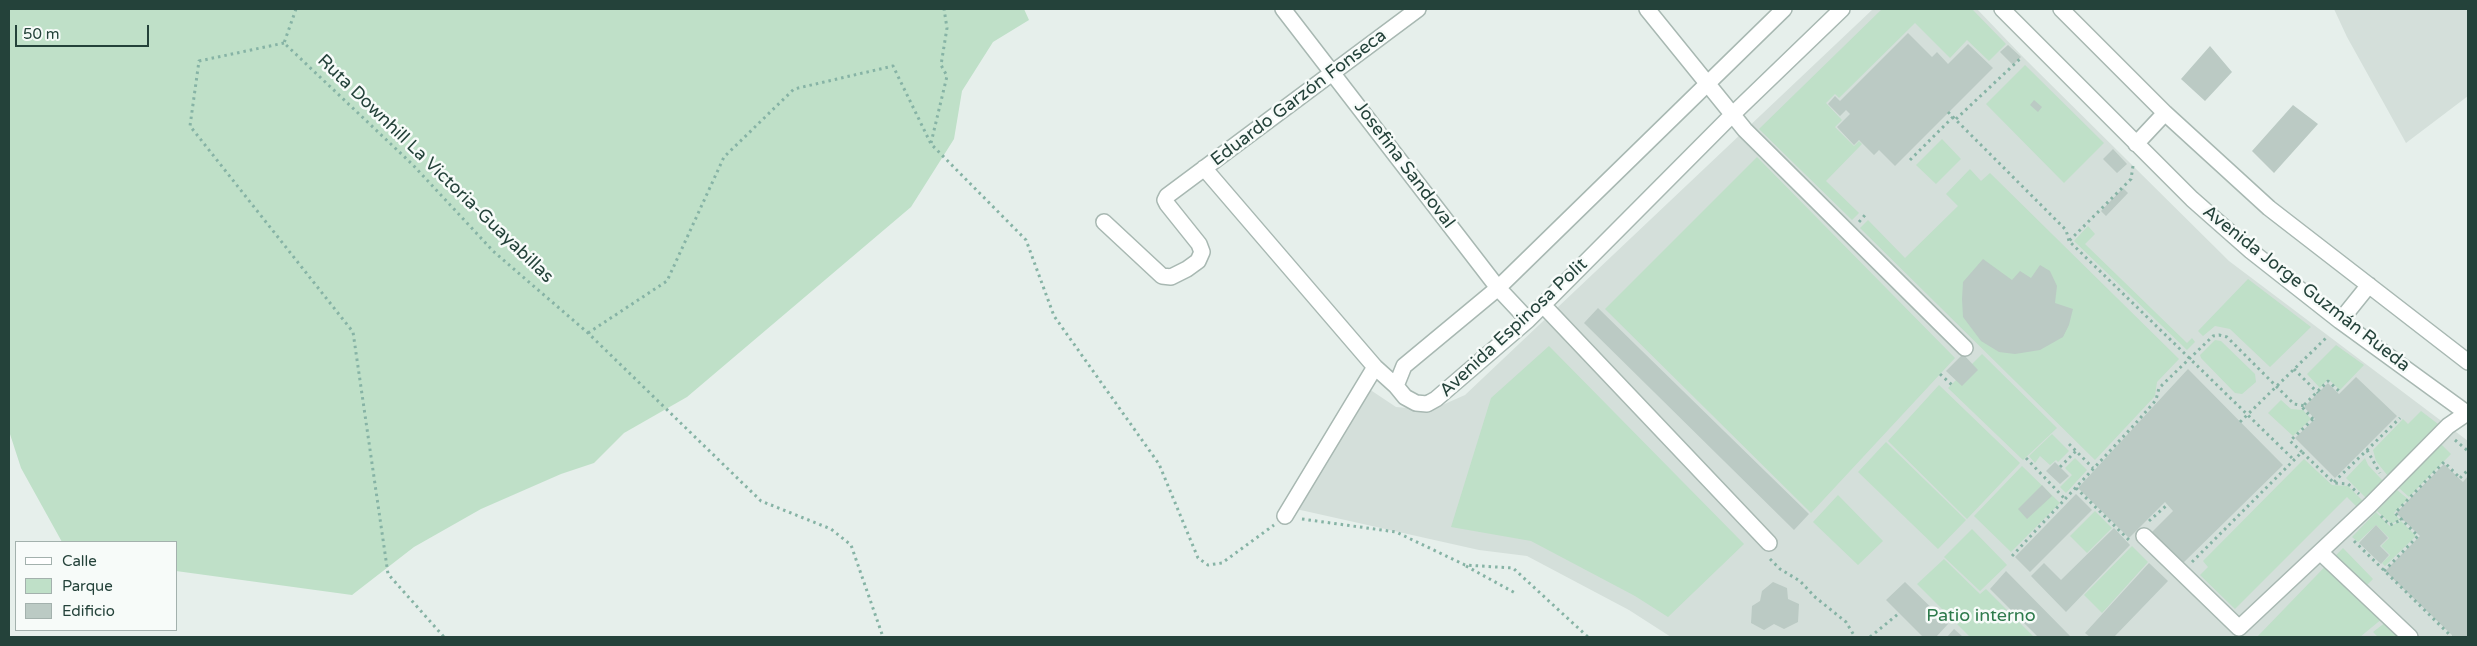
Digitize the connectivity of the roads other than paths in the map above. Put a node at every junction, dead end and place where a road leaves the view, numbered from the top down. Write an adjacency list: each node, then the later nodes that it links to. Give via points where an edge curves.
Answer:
1 (1283, 9): 8 (street, Josefina Sandoval)
2 (1418, 9): 8 (street, Eduardo Garzón Fonseca)
3 (1647, 9): 9 (street)
4 (1784, 9): 9 (street)
5 (1842, 9): 11 (street, Avenida Espinosa Polit)
6 (2002, 9): 12 (street, Avenida Jorge Guzmán Rueda)
7 (2061, 9): 10 (street)
8 (1334, 73): 13 (street, Eduardo Garzón Fonseca); 16 (street, Josefina Sandoval)
9 (1708, 84): 11 (street); 16 (street)
10 (2164, 113): 12 (street); 15 (street, via 2269,208)
11 (1733, 114): 17 (street, Avenida Espinosa Polit); 20 (street, via 1745,130)
12 (2136, 144): 19 (street, Avenida Jorge Guzmán Rueda, via 2229,232)
13 (1204, 168): 14 (street, Eduardo Garzón Fonseca, via 1165,200 1202,252 1198,261 1187,269 1171,277 1162,276); 22 (street, Avenida Espinosa Polit)
14 (1104, 222)
15 (2369, 286): 19 (street); 21 (street)
16 (1498, 288): 18 (street, Josefina Sandoval); 23 (street, via 1404,366)
17 (1543, 305): 18 (street, Avenida Espinosa Polit); 27 (street)
18 (1528, 320): 23 (street, Avenida Espinosa Polit, via 1436,400 1427,404 1416,403 1405,397)
19 (2340, 321): 24 (street, Avenida Jorge Guzmán Rueda)
20 (1965, 348)
21 (2468, 362)
22 (1376, 367): 23 (street, Avenida Espinosa Polit); 25 (street)
23 (1396, 386)
24 (2468, 414): 28 (street, via 2448,426)
25 (1286, 516)
26 (2144, 536): 28 (street, via 2239,628)
27 (1769, 543)
28 (2320, 552): 29 (street)
29 (2410, 637)

